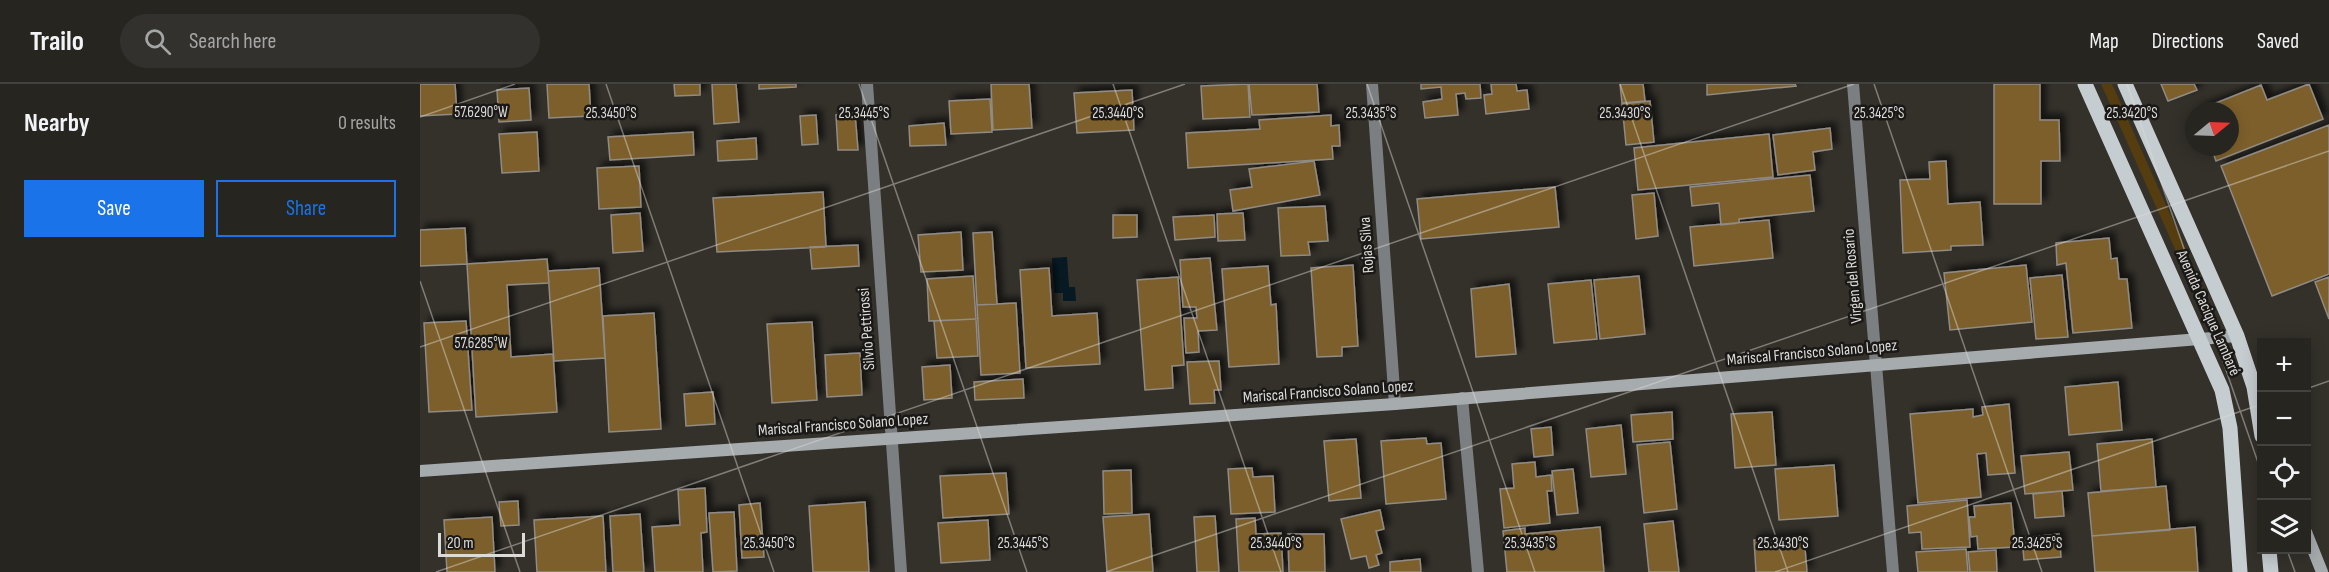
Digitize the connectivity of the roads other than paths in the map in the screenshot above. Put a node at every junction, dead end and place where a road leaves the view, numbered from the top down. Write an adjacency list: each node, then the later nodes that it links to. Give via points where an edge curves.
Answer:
1 (867, 84): 12 (street, Silvio Pettirossi)
2 (1372, 84): 10 (street, Rojas Silva)
3 (1853, 84): 8 (street, Virgen del Rosario)
4 (2085, 84): 7 (main road, Avenida Cacique Lambaré)
5 (2125, 84): 6 (main road, Avenida Cacique Lambaré)
6 (2237, 336): 7 (street, Mariscal Francisco Solano Lopez); 11 (main road, Avenida Cacique Lambaré)
7 (2201, 340): 8 (street, Mariscal Francisco Solano Lopez); 19 (main road, Avenida Cacique Lambaré, via 2223,390 2230,428)
8 (1878, 364): 9 (street, Mariscal Francisco Solano Lopez); 18 (street, Virgen del Rosario)
9 (1462, 398): 10 (street, Mariscal Francisco Solano Lopez); 17 (street)
10 (1395, 404): 12 (street, Mariscal Francisco Solano Lopez)
11 (2257, 404)
12 (891, 438): 13 (street, Mariscal Francisco Solano Lopez); 16 (street, Silvio Pettirossi)
13 (420, 471)
14 (2311, 543): 21 (street)
15 (2269, 554): 20 (main road)
16 (900, 572)
17 (1478, 572)
18 (1893, 572)
19 (2240, 572)
20 (2271, 572)
21 (2322, 572)

